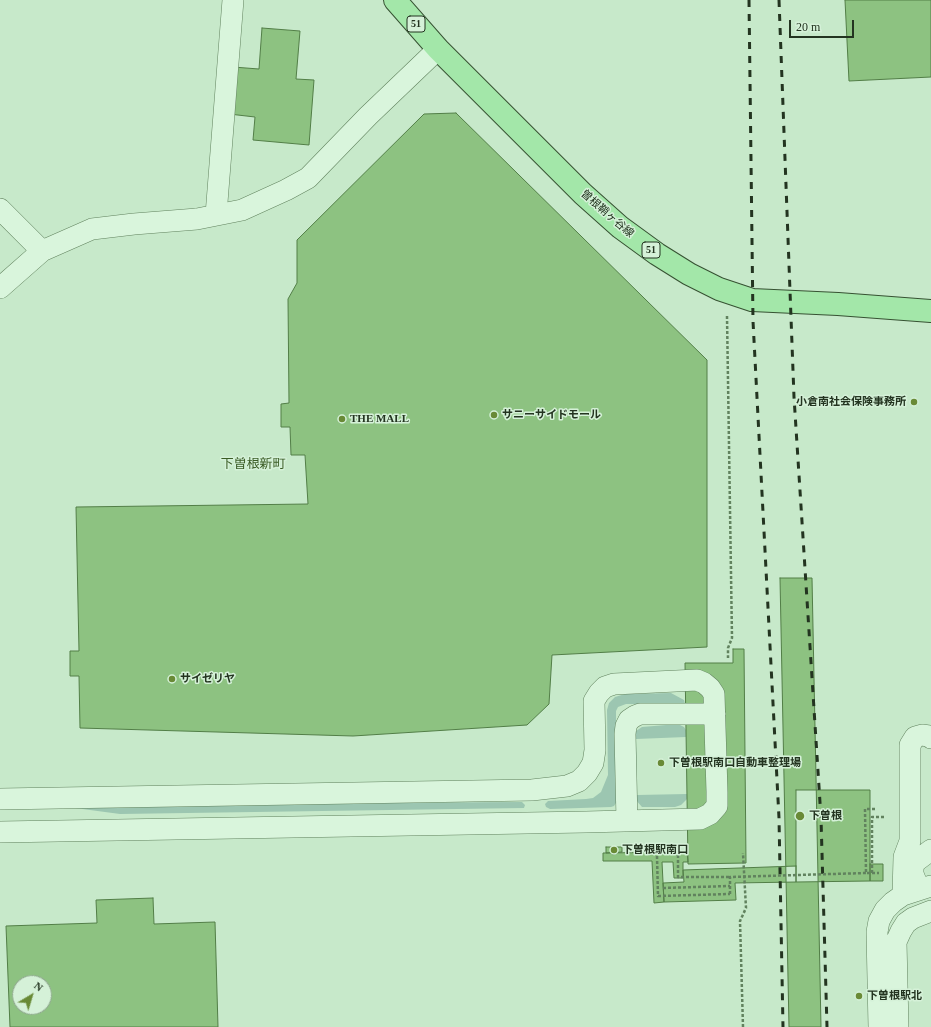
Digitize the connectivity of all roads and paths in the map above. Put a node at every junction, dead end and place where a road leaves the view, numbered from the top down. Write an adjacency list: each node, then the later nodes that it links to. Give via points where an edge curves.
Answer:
1 (233, 0): 5 (street)
2 (395, 0): 3 (main road, 曽根鞘ヶ谷線 / 51)
3 (438, 49): 5 (street, via 308,178 242,210); 9 (main road, 曽根鞘ヶ谷線 / 51, via 583,194 620,227 689,274 719,289 752,300)
4 (0, 209): 6 (street)
5 (216, 215): 6 (street, via 92,230)
6 (42, 251): 7 (street)
7 (0, 288)
8 (727, 310): 10 (path, via 732,638)
9 (931, 311)
10 (728, 658)
11 (715, 714): 13 (street, via 714,694 704,683 697,680 614,684 605,687 594,701 593,763 579,781 567,786 524,790); 16 (street, via 717,806 710,814 700,819); 16 (street, via 640,714 629,720 625,734)
12 (931, 738): 18 (street, via 922,735 915,737 910,745)
13 (0, 799)
14 (875, 809): 22 (path, via 865,809)
15 (886, 817): 23 (path, via 872,817)
16 (627, 821): 17 (street)
17 (0, 832)
18 (923, 848): 28 (street, via 913,868)
19 (743, 853): 30 (path, via 746,908 740,921)
20 (678, 855): 25 (path, via 678,877)
21 (657, 856): 27 (path)
22 (866, 873): 23 (path); 25 (path, bridge)
23 (872, 873): 24 (path)
24 (878, 873)
25 (730, 877): 26 (path, bridge)
26 (730, 886): 27 (path); 27 (path, bridge, via 730,894 658,896)
27 (658, 889)
28 (919, 890): 31 (street, via 893,902 879,921)
29 (931, 911): 32 (street, via 906,923 896,942)
30 (743, 1027)
31 (879, 1027)
32 (898, 1027)

